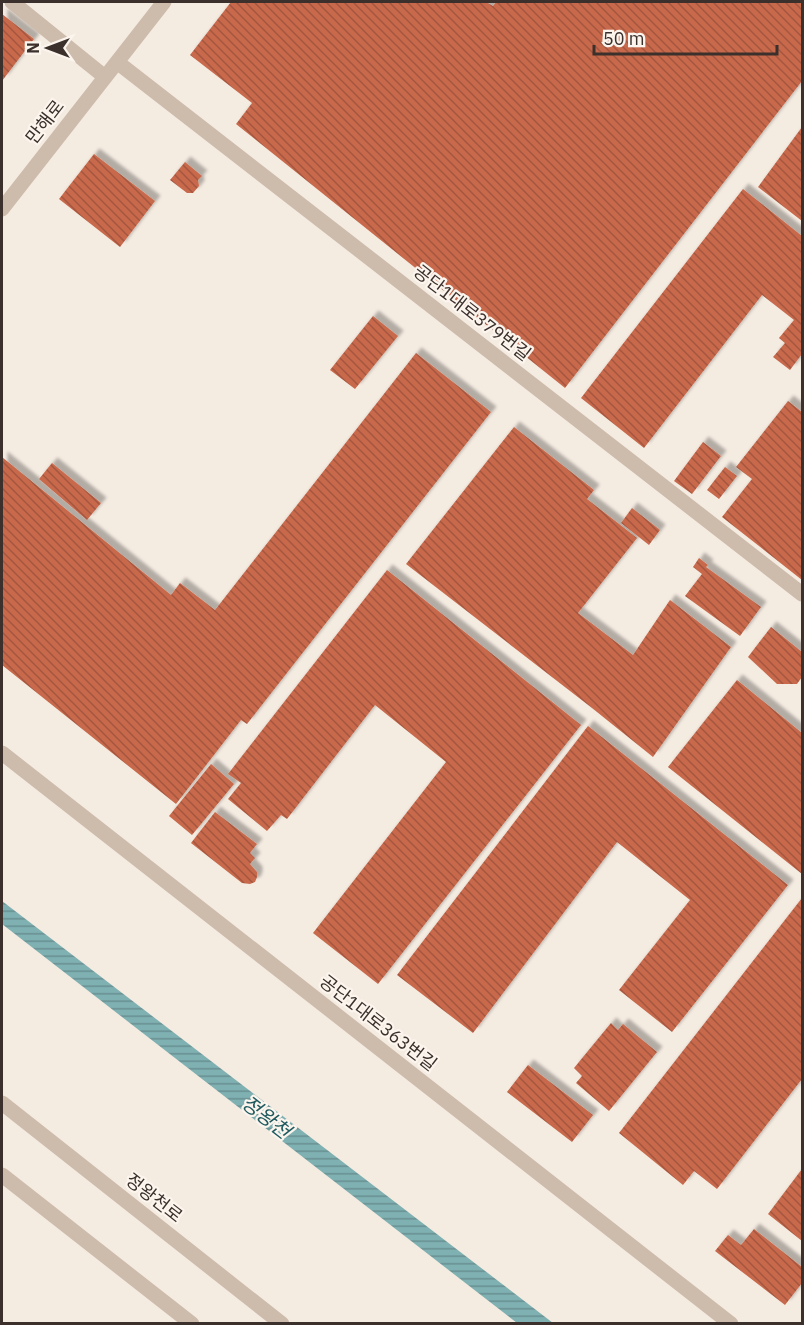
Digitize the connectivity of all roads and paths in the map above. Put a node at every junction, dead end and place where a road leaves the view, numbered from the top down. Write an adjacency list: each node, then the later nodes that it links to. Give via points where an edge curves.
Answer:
1 (12, 2): 4 (street)
2 (164, 2): 3 (street, 만해로)
3 (117, 62): 4 (street, 만해로); 6 (street, 공단1대로379번길)
4 (105, 77): 5 (street, 만해로)
5 (2, 209)
6 (802, 594)
7 (2, 753): 12 (street, 공단1대로363번길)
8 (2, 1103): 11 (street, 정왕천로)
9 (2, 1174): 10 (street)
10 (192, 1323)
11 (282, 1323)
12 (731, 1323)

